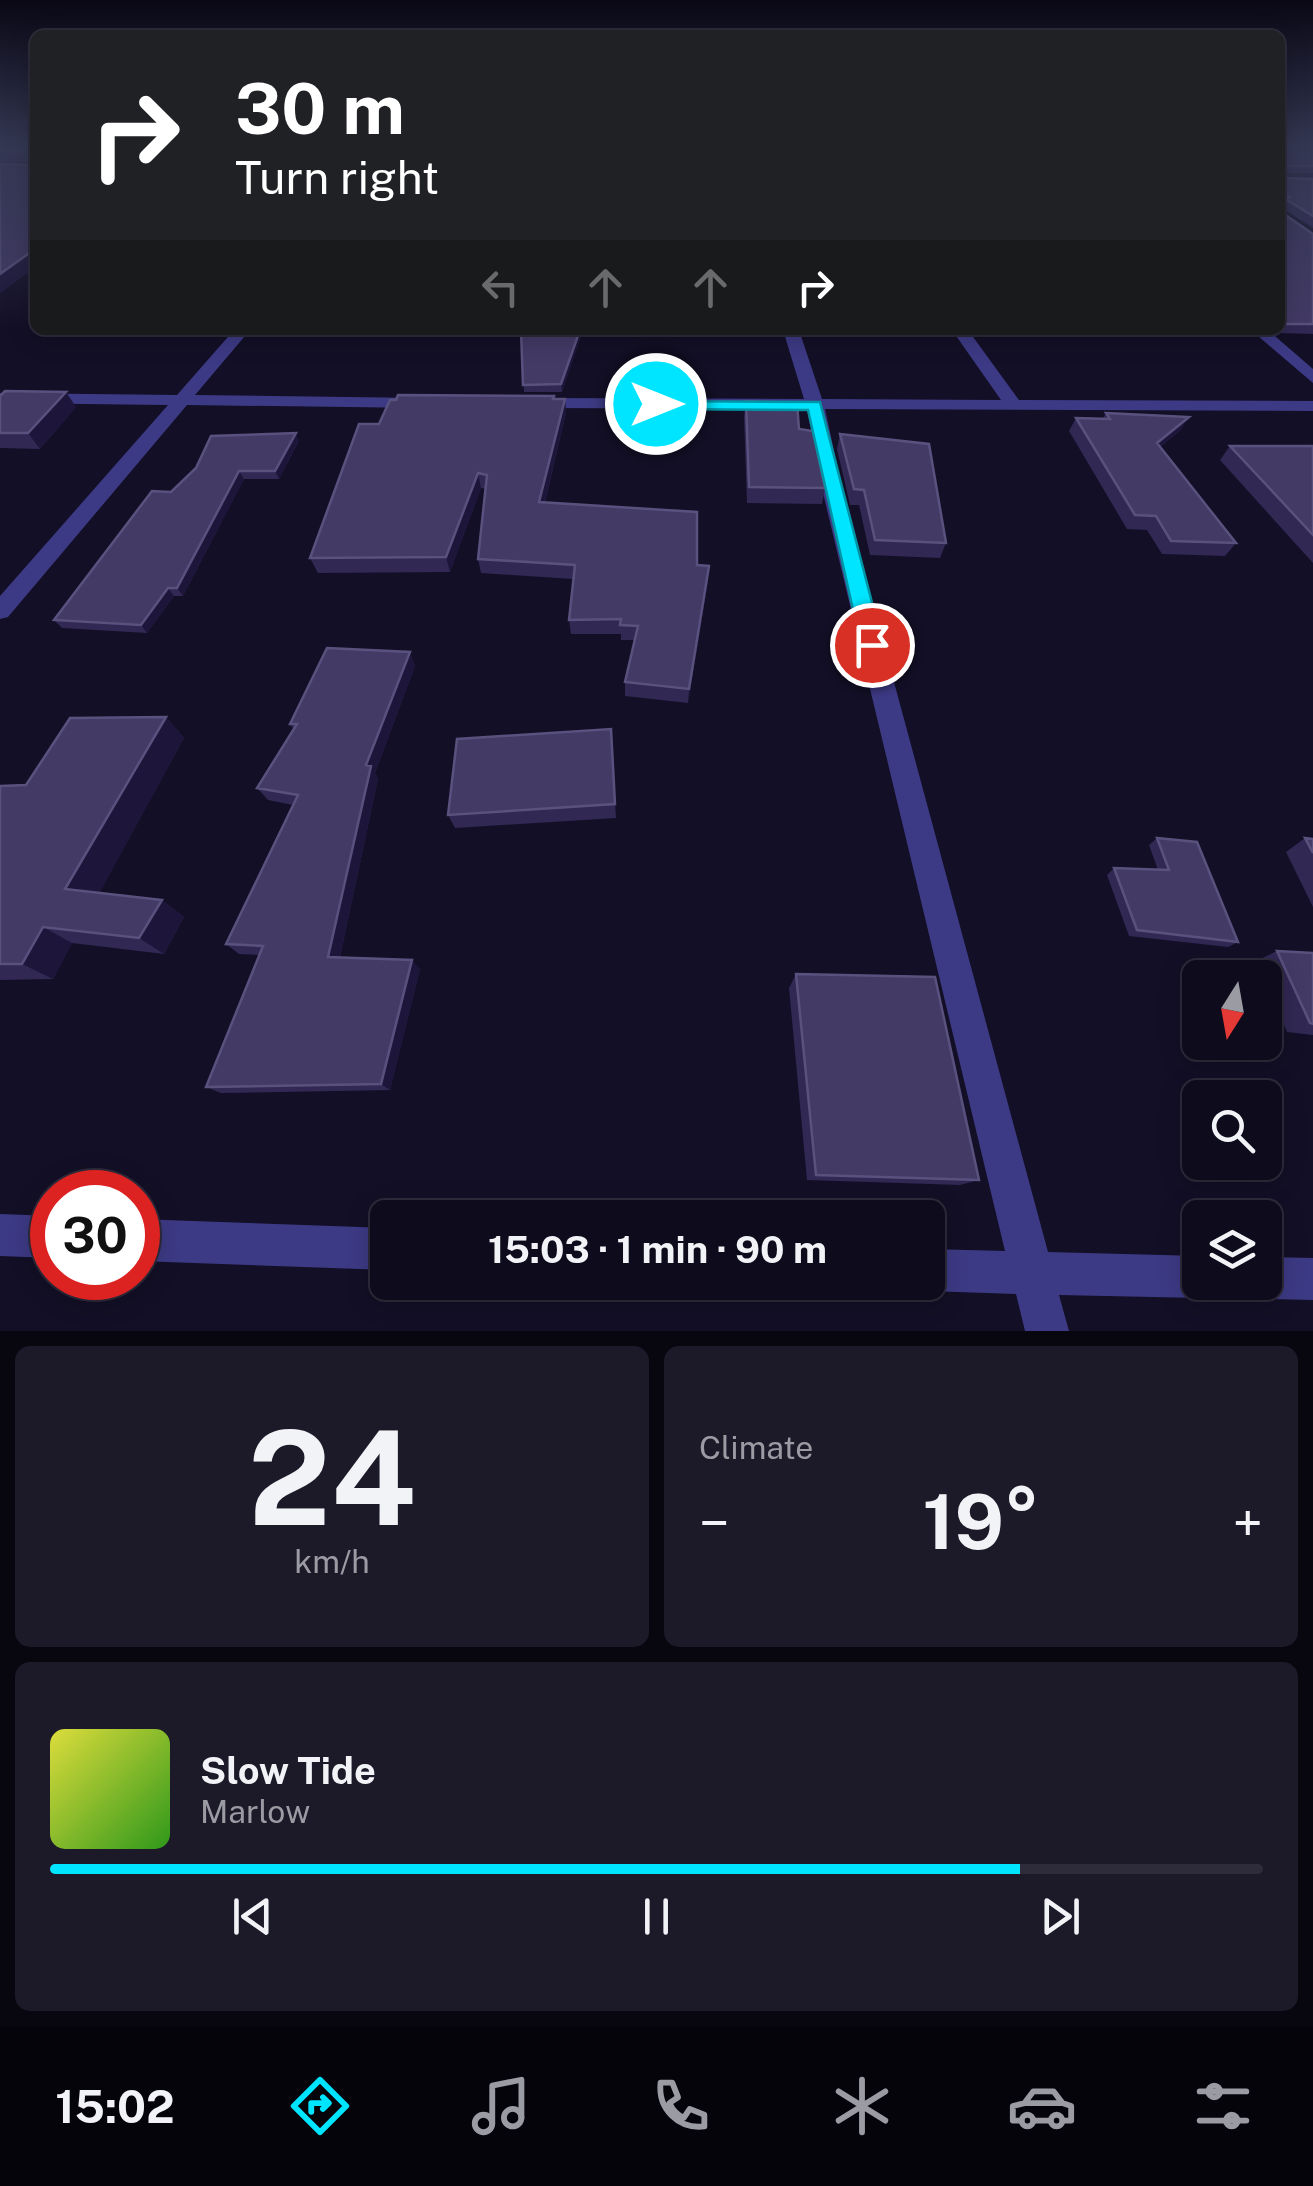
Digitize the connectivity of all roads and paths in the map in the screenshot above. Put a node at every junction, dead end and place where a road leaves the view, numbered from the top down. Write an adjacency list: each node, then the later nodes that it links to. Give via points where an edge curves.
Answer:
1 (238, 335): 7 (street)
2 (793, 335): 10 (street)
3 (964, 335): 11 (street)
4 (1265, 335): 5 (street)
5 (1313, 378)
6 (0, 398): 7 (street)
7 (181, 401): 8 (street); 13 (street)
8 (438, 403)
9 (518, 404): 10 (street)
10 (815, 405): 11 (street); 19 (street)
11 (1015, 406): 12 (street)
12 (1313, 406)
13 (0, 611)
14 (0, 1235): 15 (street)
15 (30, 1236)
16 (160, 1241): 17 (street)
17 (370, 1248)
18 (945, 1271): 19 (street)
19 (1033, 1274): 20 (street); 23 (street)
20 (1182, 1277)
21 (1282, 1278): 22 (street)
22 (1313, 1279)
23 (1048, 1331)

